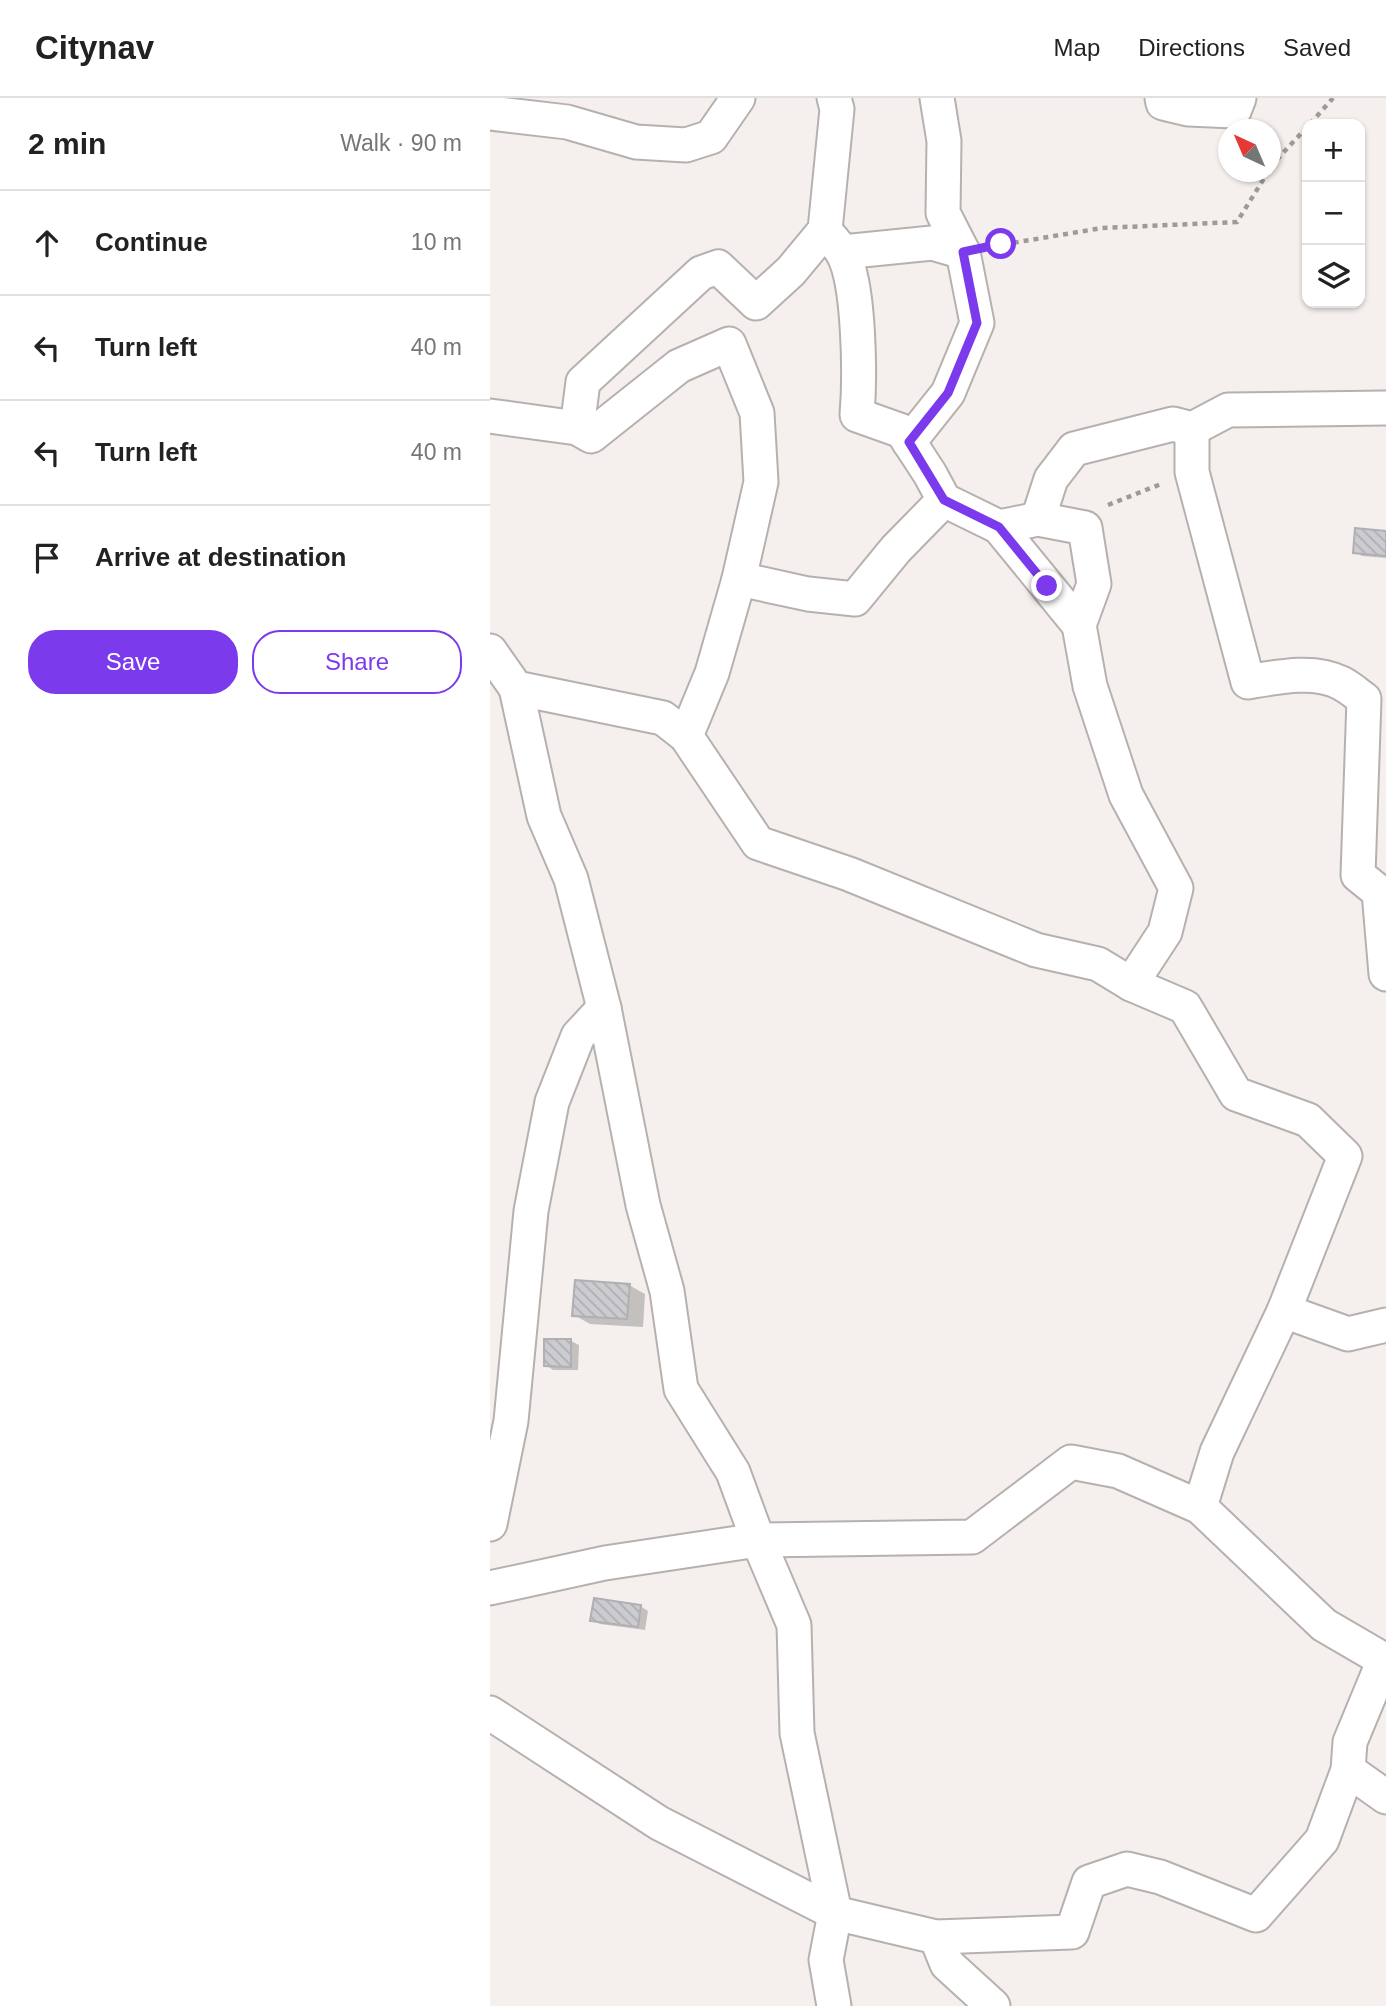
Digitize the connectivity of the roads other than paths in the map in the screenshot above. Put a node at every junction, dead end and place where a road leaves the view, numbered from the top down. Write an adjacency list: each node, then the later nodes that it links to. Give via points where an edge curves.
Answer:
1 (738, 98): 6 (street, via 711,136 687,145 635,142 566,122)
2 (834, 98): 7 (street)
3 (937, 98): 8 (street, via 944,141 943,214)
4 (1161, 98): 5 (street, via 1163,103 1188,109 1234,111)
5 (1239, 98)
6 (490, 113)
7 (834, 241): 8 (street, via 932,243); 11 (street, via 756,303 718,267 701,273 583,382); 13 (street, via 853,282 860,382 857,415 902,432)
8 (963, 252): 13 (street, via 977,323 948,393)
9 (1386, 408): 12 (street, via 1228,410)
10 (490, 416): 11 (street)
11 (577, 428): 17 (street, via 591,436 679,366 729,344 757,413 761,482)
12 (1192, 429): 15 (street, via 1172,424 1074,449 1051,479); 21 (street, via 1192,472 1248,682 1323,677)
13 (909, 442): 14 (street)
14 (944, 500): 16 (street); 17 (street, via 855,599)
15 (1038, 519): 16 (street); 18 (street, via 1085,528 1094,584)
16 (999, 527): 18 (street)
17 (739, 579): 22 (street, via 712,673)
18 (1079, 625): 24 (street, via 1090,686 1126,795 1176,888 1165,932)
19 (490, 651): 20 (street)
20 (516, 688): 22 (street, via 663,718); 25 (street, via 544,817 571,879)
21 (1375, 698): 23 (street, via 1358,875 1379,892)
22 (686, 736): 24 (street, via 758,843 849,874 1036,950 1098,964)
23 (1386, 974)
24 (1131, 984): 26 (street, via 1185,1007 1236,1094 1308,1120 1345,1156)
25 (604, 1008): 29 (street, via 578,1036 552,1102 531,1211 511,1421); 30 (street, via 643,1205 667,1291 681,1389 733,1472)
26 (1284, 1311): 27 (street, via 1348,1334); 28 (street, via 1217,1452)
27 (1386, 1325)
28 (1200, 1507): 30 (street, via 1118,1471 1071,1462 972,1537); 32 (street, via 1324,1625)
29 (490, 1524)
30 (758, 1541): 31 (street, via 606,1563); 36 (street, via 794,1625 797,1733)
31 (490, 1588)
32 (1385, 1660): 34 (street, via 1350,1742)
33 (490, 1713): 36 (street, via 659,1823)
34 (1348, 1770): 35 (street); 37 (street, via 1322,1840 1256,1915 1160,1877 1127,1870 1089,1882 1072,1932)
35 (1386, 1797)
36 (835, 1913): 37 (street); 38 (street, via 826,1960)
37 (936, 1937): 39 (street, via 947,1964)
38 (834, 2006)
39 (993, 2006)

